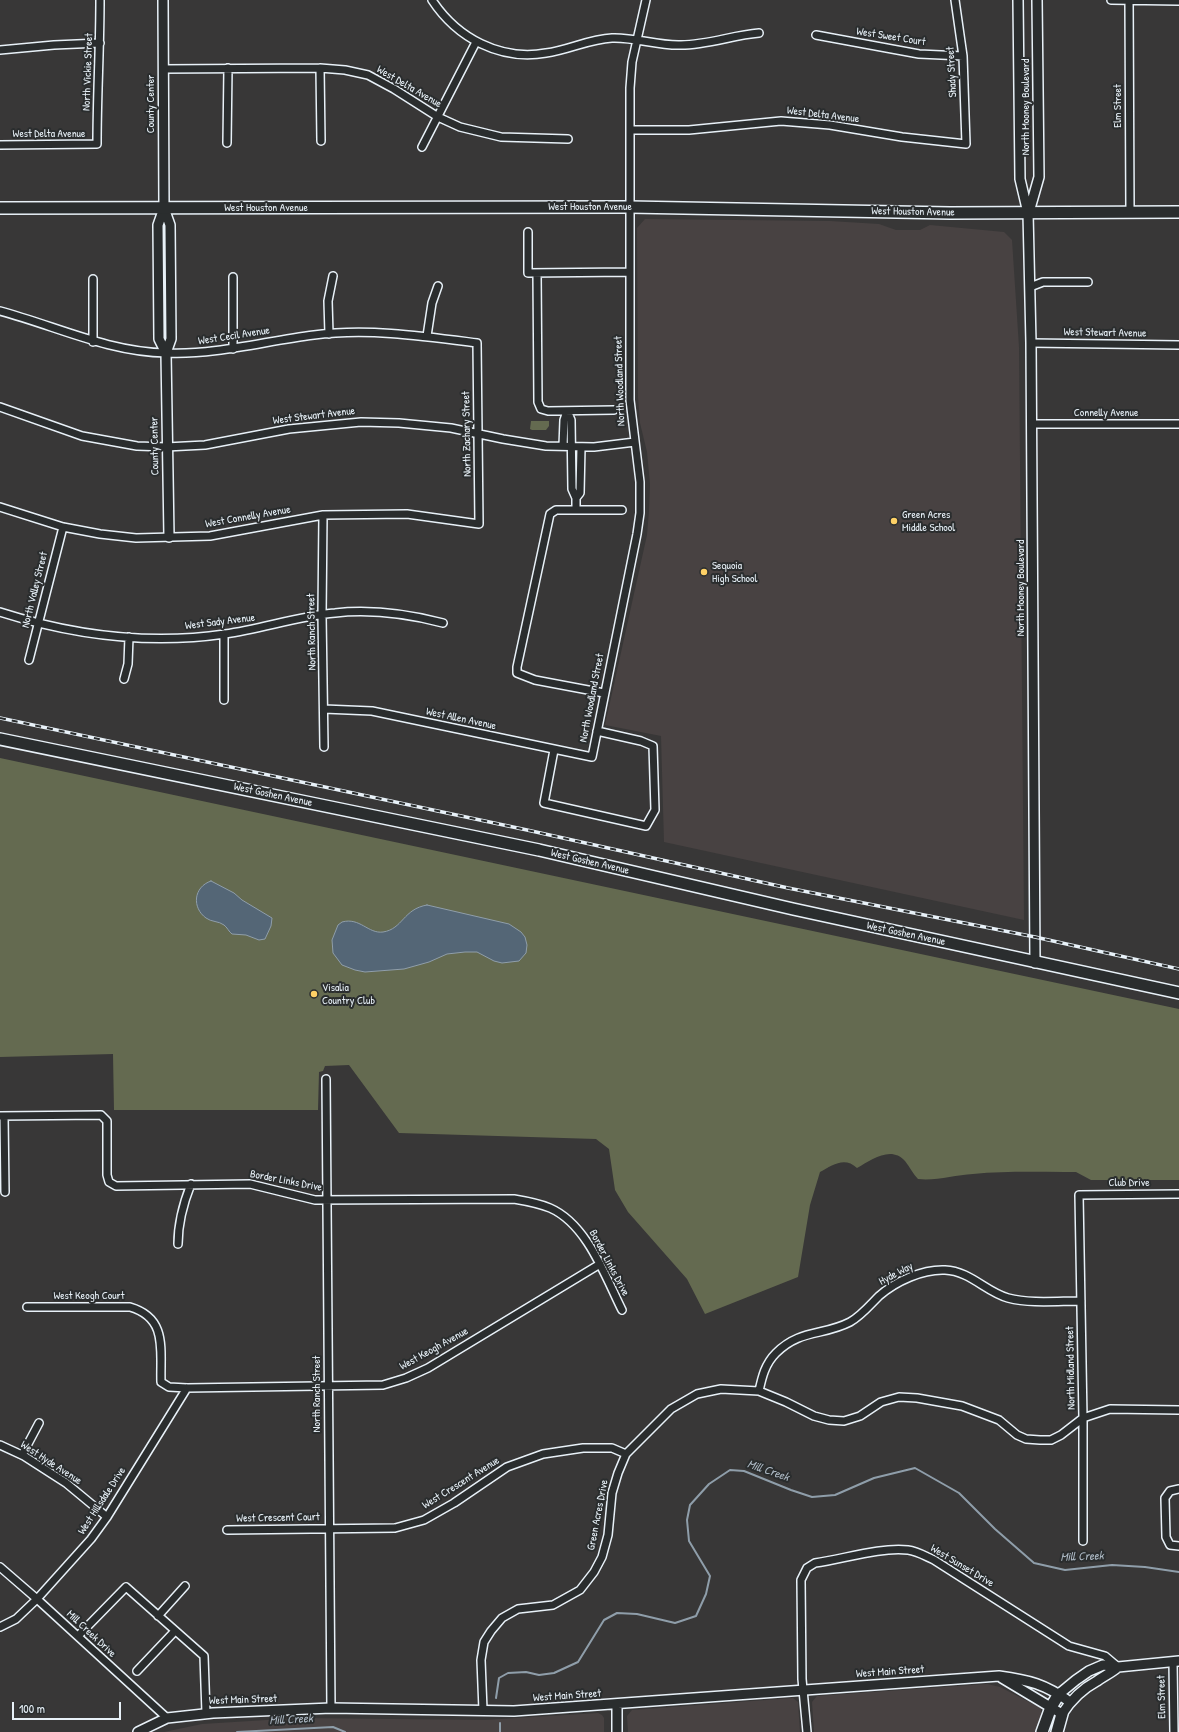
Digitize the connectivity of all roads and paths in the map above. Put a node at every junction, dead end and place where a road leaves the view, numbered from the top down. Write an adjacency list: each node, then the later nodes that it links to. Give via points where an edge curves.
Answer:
1 (100, 0): 15 (street, North Vickie Street)
2 (163, 0): 20 (street, County Center)
3 (432, 0): 14 (street, via 451,25)
4 (646, 0): 13 (street, North Woodland Street)
5 (955, 0): 17 (street, Shady Street)
6 (1018, 0): 35 (street, North Mooney Boulevard, via 1020,179)
7 (1037, 0): 35 (street, North Mooney Boulevard, via 1039,177)
8 (1111, 0): 9 (street)
9 (1129, 0): 10 (street); 33 (street, Elm Street)
10 (1179, 1)
11 (759, 33): 13 (street, via 681,45)
12 (816, 35): 17 (street, West Sweet Court, via 919,54)
13 (637, 40): 14 (street, via 600,39 564,50 533,55 506,52); 22 (street, North Woodland Street, via 632,62)
14 (476, 42): 21 (street)
15 (100, 43): 16 (street); 26 (street, North Vickie Street)
16 (0, 50)
17 (963, 56): 27 (street, Shady Street)
18 (228, 68): 19 (street, West Delta Avenue); 20 (street, West Delta Avenue); 25 (street)
19 (320, 68): 21 (street, West Delta Avenue, via 368,75); 24 (street)
20 (163, 69): 32 (street, County Center)
21 (438, 117): 23 (street, West Delta Avenue, via 460,127 493,136); 29 (street)
22 (630, 130): 27 (street, West Delta Avenue, via 689,130 781,121 830,125); 30 (street, North Woodland Street)
23 (568, 139)
24 (321, 141)
25 (227, 143)
26 (97, 144): 28 (street, West Delta Avenue)
27 (966, 144)
28 (0, 145)
29 (422, 147)
30 (630, 207): 32 (main road, West Houston Avenue); 35 (main road, West Houston Avenue); 37 (street, North Woodland Street)
31 (0, 208): 32 (main road, West Houston Avenue)
32 (164, 208): 53 (street, County Center, via 170,225 171,339); 53 (street, County Center, via 158,225 159,339)
33 (1130, 212): 34 (main road, West Houston Avenue); 35 (main road, West Houston Avenue)
34 (1179, 212)
35 (1028, 213): 44 (street, North Mooney Boulevard)
36 (528, 232): 38 (street, via 528,273)
37 (630, 272): 38 (street); 61 (street, North Woodland Street, via 630,400)
38 (537, 273): 56 (street, via 538,402 541,409)
39 (333, 276): 46 (street, via 328,301)
40 (232, 277): 52 (street)
41 (93, 279): 48 (street)
42 (1088, 282): 44 (street, via 1043,282)
43 (438, 286): 47 (street, via 432,303)
44 (1030, 288): 50 (street, North Mooney Boulevard)
45 (0, 311): 48 (street, West Cecil Avenue)
46 (329, 334): 47 (street, West Cecil Avenue); 52 (street, West Cecil Avenue)
47 (427, 336): 49 (street, West Cecil Avenue)
48 (93, 342): 53 (street, West Cecil Avenue)
49 (477, 343): 60 (street, North Zachary Street)
50 (1031, 343): 51 (street, West Stewart Avenue); 57 (street, North Mooney Boulevard)
51 (1179, 345)
52 (233, 349): 53 (street, West Cecil Avenue, via 194,354)
53 (166, 354): 63 (street, County Center)
54 (0, 407): 63 (street, West Stewart Avenue, via 82,436 137,446)
55 (614, 410): 56 (street)
56 (567, 411): 59 (street, via 571,420)
57 (1032, 424): 58 (street, Connelly Avenue); 90 (street, North Mooney Boulevard)
58 (1179, 424)
59 (567, 426): 62 (street); 64 (street)
60 (478, 434): 62 (street, West Stewart Avenue); 63 (street, West Stewart Avenue, via 421,424 361,422 289,429 206,445); 71 (street, North Zachary Street)
61 (635, 442): 65 (street, West Stewart Avenue); 82 (street, North Woodland Street, via 640,494 637,534)
62 (563, 446): 64 (street, West Stewart Avenue)
63 (166, 447): 73 (street, County Center)
64 (571, 447): 65 (street, West Stewart Avenue); 66 (street, via 572,489)
65 (581, 447): 66 (street, via 580,493)
66 (576, 498): 68 (street)
67 (0, 507): 72 (street, West Connelly Avenue)
68 (576, 510): 69 (street); 82 (street, via 556,510 550,514 516,667 517,673 521,676)
69 (622, 510)
70 (323, 515): 71 (street, West Connelly Avenue, via 407,514); 73 (street, West Connelly Avenue, via 210,536); 75 (street, North Ranch Street)
71 (479, 524)
72 (63, 527): 73 (street, West Connelly Avenue, via 129,537); 76 (street, North Valley Street)
73 (169, 537)
74 (0, 612): 76 (street, West Sady Avenue)
75 (322, 615): 77 (street, West Sady Avenue, via 360,611 391,613); 78 (street, West Sady Avenue); 84 (street, North Ranch Street)
76 (38, 623): 79 (street, West Sady Avenue, via 76,631); 80 (street, North Valley Street)
77 (443, 623)
78 (224, 634): 79 (street, West Sady Avenue, via 168,638); 83 (street)
79 (128, 637): 81 (street, via 128,664)
80 (29, 660)
81 (124, 678)
82 (604, 693): 85 (street, North Woodland Street)
83 (224, 700)
84 (324, 709): 87 (street, North Ranch Street); 88 (street, West Allen Avenue, via 372,711)
85 (597, 731): 88 (street, via 653,746 655,810 646,826 544,803); 89 (street, North Woodland Street)
86 (0, 739): 90 (main road, West Goshen Avenue, via 531,848 793,910)
87 (324, 748)
88 (554, 750): 89 (street, West Allen Avenue)
89 (592, 757)
90 (1035, 963): 91 (main road, West Goshen Avenue)
91 (1179, 993)
92 (326, 1079): 98 (street, North Ranch Street)
93 (2, 1116): 94 (street, Border Links Drive, via 101,1115 107,1121 109,1182 116,1186); 95 (street)
94 (191, 1184): 98 (street, Border Links Drive, via 250,1184 315,1200); 99 (street, via 178,1230)
95 (5, 1192)
96 (1079, 1194): 97 (street, Club Drive); 101 (street, North Midland Street)
97 (1179, 1194)
98 (327, 1200): 100 (street, Border Links Drive, via 514,1199 532,1202 551,1209 568,1220 581,1233); 104 (street, North Ranch Street)
99 (178, 1244)
100 (600, 1264): 103 (street, Border Links Drive); 104 (street, West Keogh Avenue, via 428,1368 406,1378 384,1385)
101 (1081, 1300): 106 (street, Hyde Way, via 1008,1298 959,1272 926,1272 908,1278 881,1294 851,1321 802,1335 789,1342 765,1367); 108 (street, North Midland Street)
102 (27, 1307): 105 (street, West Keogh Court, via 130,1307 142,1310 158,1328 161,1382 169,1387)
103 (622, 1310)
104 (328, 1386): 105 (street, West Keogh Avenue); 115 (street, North Ranch Street)
105 (187, 1388): 114 (street, West Hillsdale Drive)
106 (758, 1391): 108 (street, Green Acres Drive, via 814,1416 844,1421 860,1416 881,1402 899,1397 925,1399 962,1406 999,1420 1026,1439 1051,1440); 111 (street, Green Acres Drive, via 721,1389 697,1394 671,1409)
107 (1179, 1410): 108 (street, Green Acres Drive, via 1110,1409)
108 (1084, 1418): 117 (street, North Midland Street)
109 (39, 1423): 112 (street)
110 (0, 1445): 112 (street, West Hyde Avenue)
111 (626, 1454): 115 (street, West Crescent Avenue, via 612,1448 583,1448 543,1454 508,1467 424,1520 395,1528); 136 (street, Green Acres Drive, via 612,1493 608,1536 602,1557 594,1572 580,1590 554,1605 518,1609 502,1618 484,1642 480,1660)
112 (22, 1455): 114 (street, West Hyde Avenue, via 66,1483)
113 (1179, 1489): 118 (street, via 1170,1491 1165,1498 1166,1537 1170,1545)
114 (107, 1517): 121 (street, West Hillsdale Drive, via 91,1539)
115 (330, 1529): 116 (street, West Crescent Court); 134 (street, North Ranch Street)
116 (227, 1530)
117 (1083, 1541)
118 (1179, 1546)
119 (0, 1567): 121 (street, Mill Creek Drive)
120 (185, 1586): 122 (street)
121 (37, 1599): 123 (street, West Hillsdale Drive, via 16,1619); 125 (street, Mill Creek Drive)
122 (158, 1616): 124 (street); 125 (street, via 126,1587)
123 (0, 1627)
124 (175, 1631): 128 (street); 137 (street, via 204,1656)
125 (78, 1636): 139 (street, Mill Creek Drive)
126 (1176, 1662): 127 (street); 145 (street, Elm Street)
127 (1118, 1667): 130 (street, West Sunset Drive, via 1105,1656 1069,1646 934,1560 908,1550 890,1550 815,1563 803,1573 801,1617); 131 (street, via 1103,1666 1089,1671); 132 (street, via 1086,1687)
128 (137, 1671)
129 (999, 1676): 130 (street, West Main Street); 131 (street, West Main Street, via 1024,1679); 135 (street)
130 (804, 1690): 133 (street, West Main Street); 142 (street)
131 (1059, 1694): 132 (street, West Main Street); 135 (main road)
132 (1070, 1702): 138 (street)
133 (617, 1704): 136 (street, West Main Street, via 514,1711); 141 (street)
134 (331, 1708): 136 (street, West Main Street); 137 (street, West Main Street)
135 (1051, 1708): 138 (street); 143 (main road)
136 (483, 1710)
137 (206, 1713): 139 (street, West Main Street)
138 (1062, 1714): 144 (main road)
139 (167, 1718): 140 (street, West Main Street)
140 (138, 1732)
141 (617, 1732)
142 (808, 1732)
143 (1042, 1732)
144 (1057, 1732)
145 (1174, 1732)

